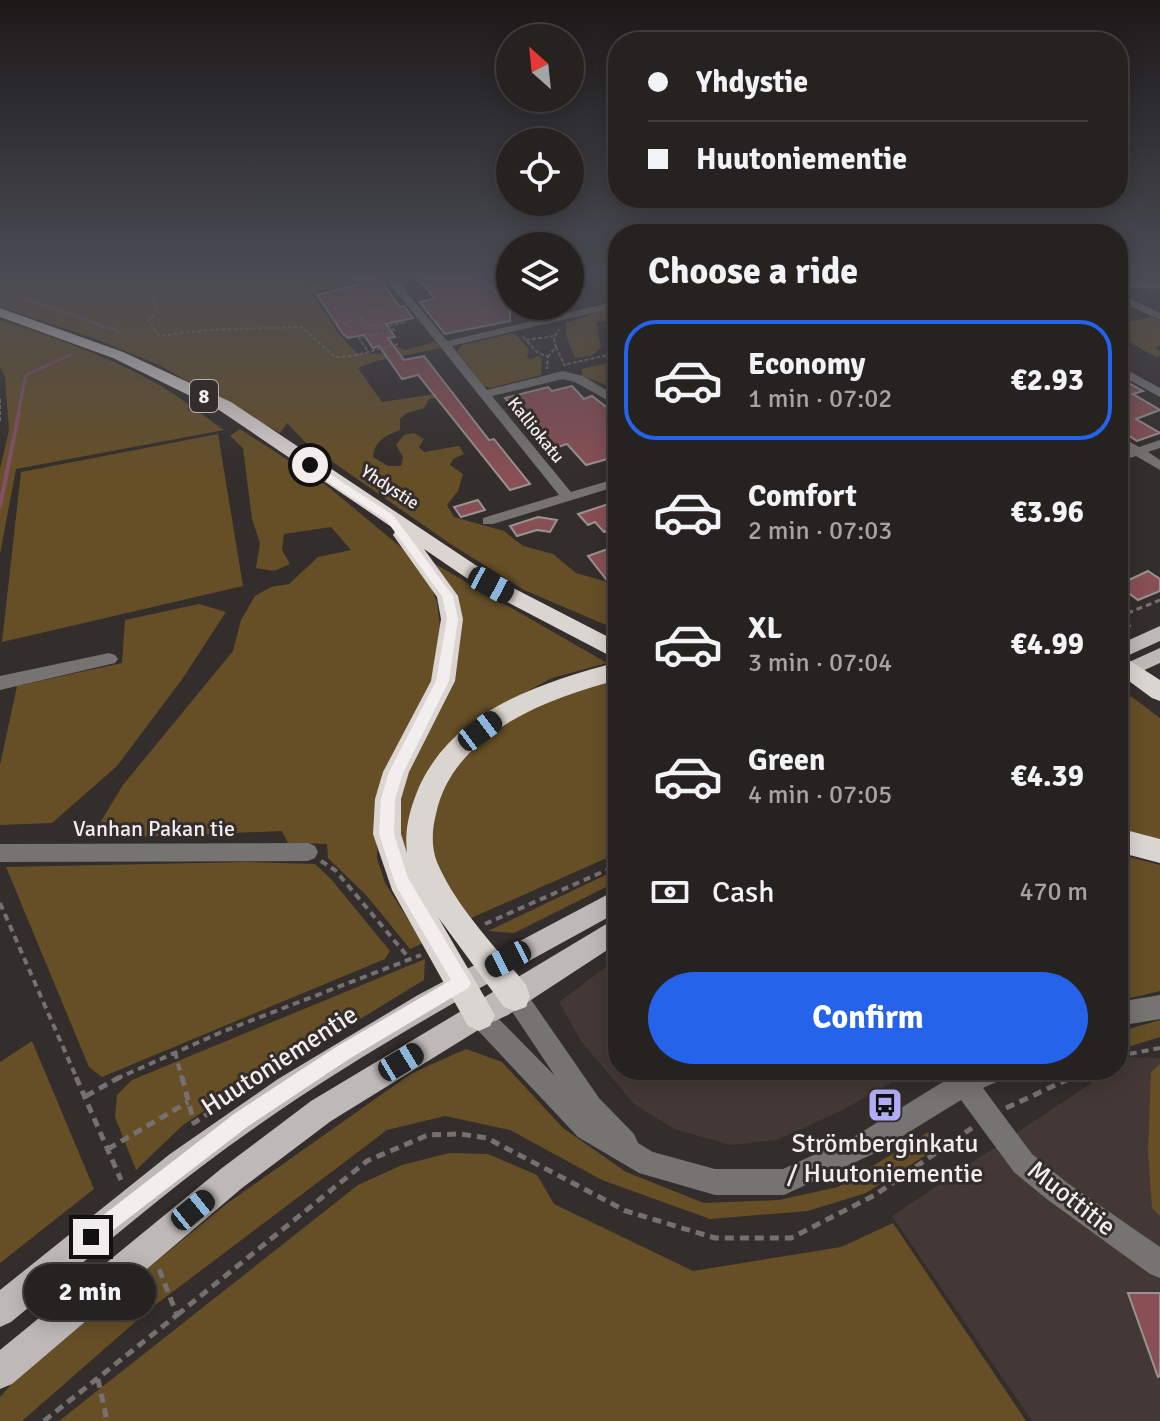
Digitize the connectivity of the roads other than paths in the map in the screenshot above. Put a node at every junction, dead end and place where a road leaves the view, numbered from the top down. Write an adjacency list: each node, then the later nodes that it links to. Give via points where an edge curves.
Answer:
1 (78, 340): 16 (highway, Yhdystie / 8, via 225,406)
2 (439, 340): 4 (street, Kalliokatu)
3 (463, 340): 4 (street)
4 (443, 345): 7 (street, Kalliokatu)
5 (1128, 375): 6 (street)
6 (1160, 393)
7 (484, 394): 8 (street, via 546,372 571,376); 15 (street, Kalliokatu)
8 (608, 396)
9 (1160, 444): 11 (street)
10 (1128, 445): 11 (street)
11 (1137, 451): 12 (street); 13 (street)
12 (1128, 454)
13 (1160, 466)
14 (608, 485): 15 (street)
15 (568, 497): 17 (street)
16 (389, 517): 19 (highway, Yhdystie / 8, via 491,585); 37 (highway, via 440,584 452,619 443,681 396,772 388,799 387,834 402,881)
17 (488, 521)
18 (1160, 633): 22 (main road)
19 (608, 647)
20 (1160, 655): 23 (main road)
21 (109, 659): 27 (street)
22 (1128, 661)
23 (1128, 665)
24 (608, 673): 36 (highway, via 569,682 501,715 458,747 430,787 421,817 420,855)
25 (1128, 673): 28 (highway)
26 (1128, 677): 29 (highway)
27 (0, 683)
28 (1160, 692)
29 (1160, 711)
30 (1128, 843): 31 (highway)
31 (1160, 851)
32 (308, 852): 33 (street, Vanhan Pakan tie)
33 (0, 853)
34 (608, 905): 36 (main road, Huutoniementie)
35 (608, 936): 38 (main road)
36 (493, 966): 37 (main road, Huutoniementie); 38 (highway)
37 (462, 983): 41 (highway); 46 (main road, Huutoniementie, via 240,1120)
38 (515, 996): 41 (main road); 44 (street, via 590,1107)
39 (1160, 1007): 40 (street)
40 (1128, 1012)
41 (479, 1015): 44 (street, via 587,1128); 47 (main road, via 321,1111 232,1178)
42 (956, 1080): 44 (street, via 866,1144 784,1182 715,1182)
43 (962, 1080): 45 (street, Muottitie, via 1023,1163)
44 (648, 1164)
45 (1160, 1264)
46 (0, 1311)
47 (0, 1372)

